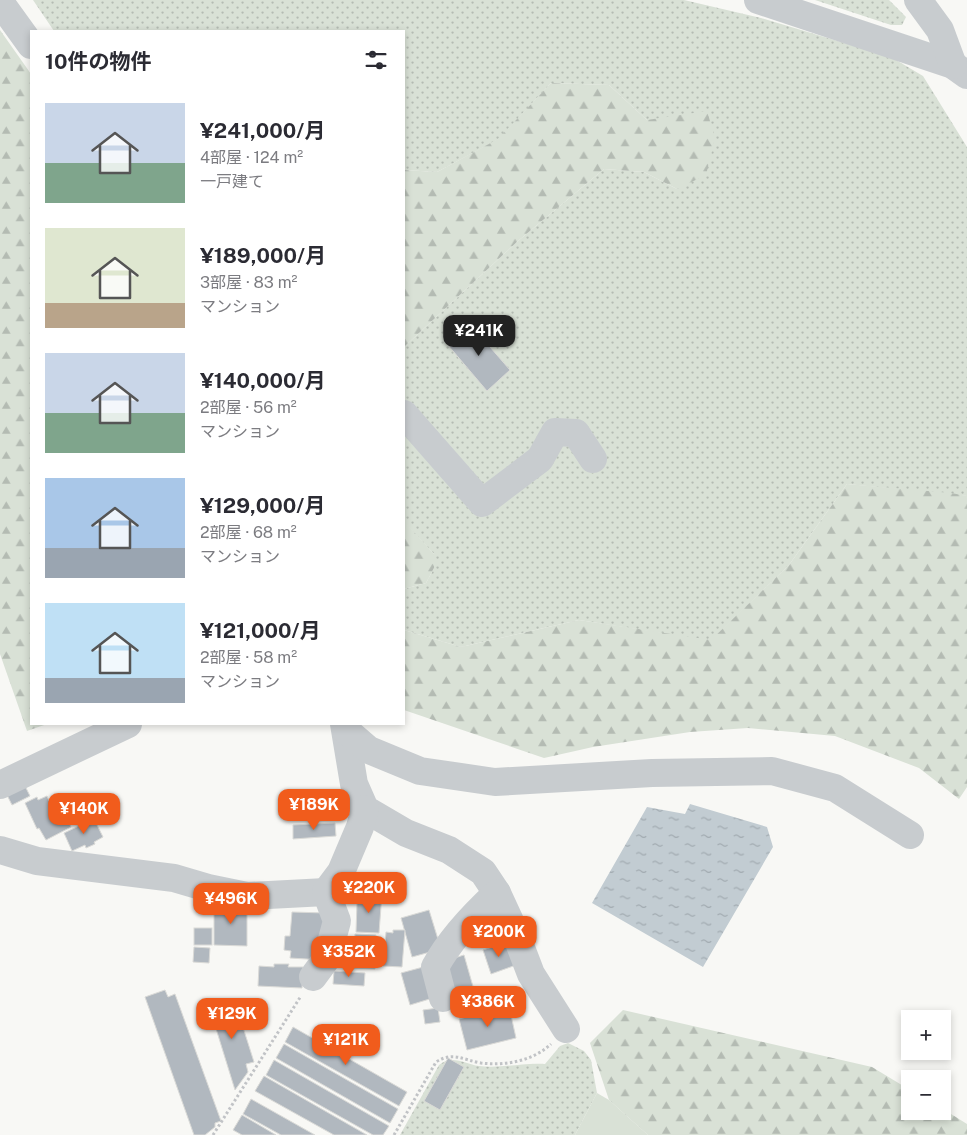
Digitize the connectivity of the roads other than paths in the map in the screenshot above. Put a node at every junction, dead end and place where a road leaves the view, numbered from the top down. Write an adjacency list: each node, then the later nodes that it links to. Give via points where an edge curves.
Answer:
1 (758, 0): 5 (street)
2 (918, 0): 5 (street, via 940,30)
3 (0, 2): 4 (street)
4 (30, 44)
5 (960, 70)
6 (405, 415): 7 (street, via 482,503 540,459 555,432 576,433)
7 (593, 459)
8 (126, 725): 10 (street)
9 (346, 728): 11 (street, via 354,784); 12 (street, via 369,750 420,771 495,782 652,773 772,771 835,788)
10 (0, 785)
11 (364, 809): 14 (street, via 341,872); 15 (street, via 406,833 449,850 482,872)
12 (910, 835)
13 (0, 850): 14 (street, via 37,860 174,878 247,896)
14 (326, 892): 16 (street, via 336,921 327,958)
15 (497, 893): 17 (street, via 445,950 435,967); 18 (street, via 531,974)
16 (313, 977)
17 (443, 998)
18 (566, 1029)

